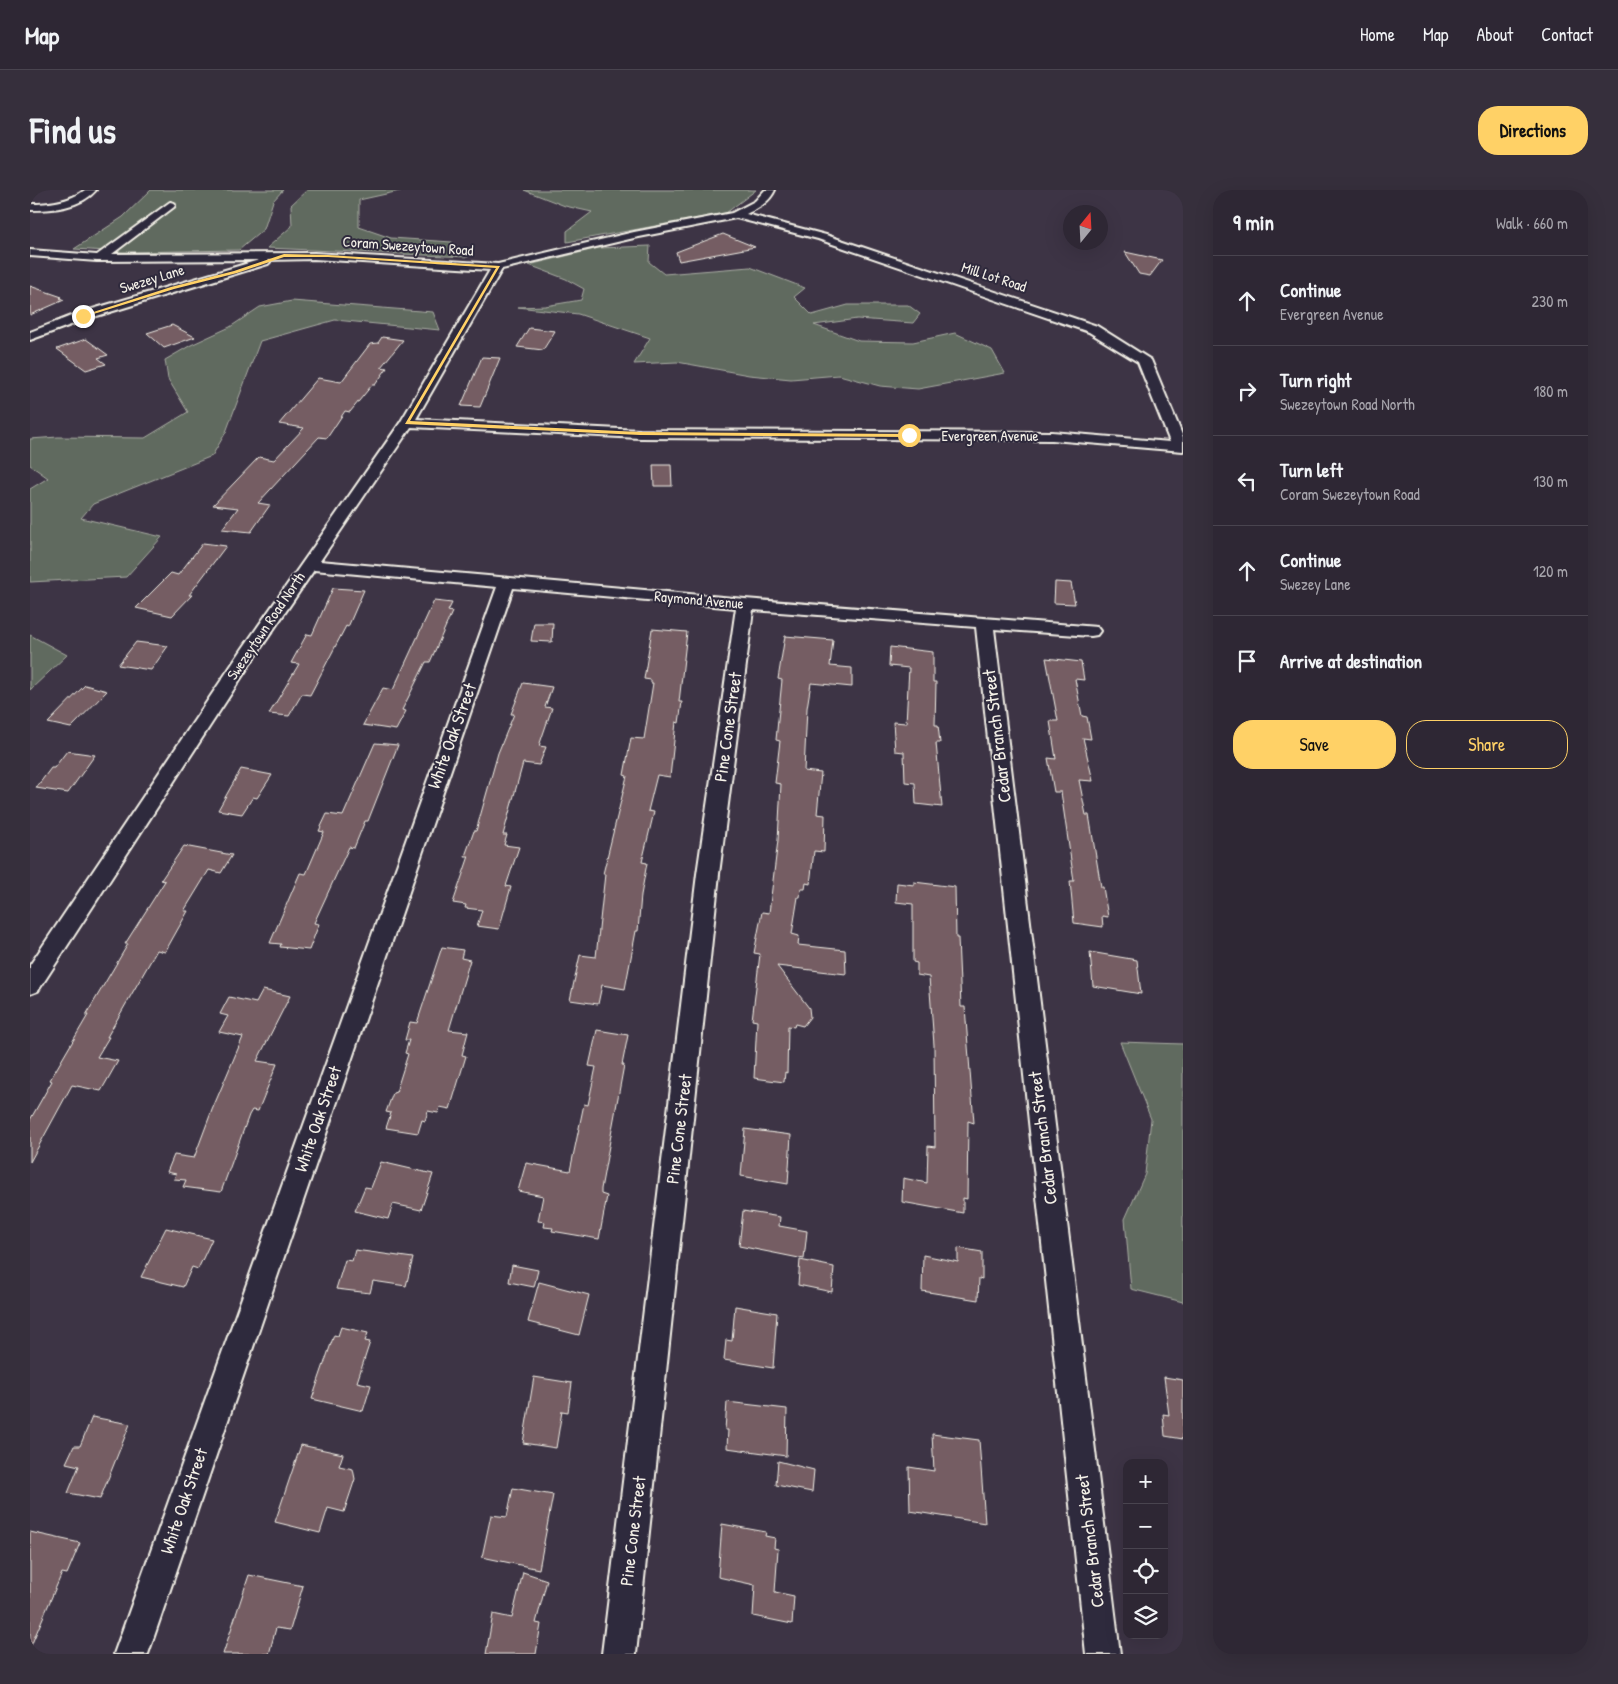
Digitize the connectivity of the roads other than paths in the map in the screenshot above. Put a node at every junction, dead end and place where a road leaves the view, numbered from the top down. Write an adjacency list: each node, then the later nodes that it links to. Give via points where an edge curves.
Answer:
1 (91, 190): 4 (street, via 85,196 65,203)
2 (770, 190): 5 (street, Coram Swezeytown Road, via 759,203)
3 (170, 205): 8 (street)
4 (30, 208)
5 (736, 215): 9 (street, Coram Swezeytown Road); 12 (street, Mill Lot Road, via 822,237 1093,329 1144,360)
6 (30, 253): 8 (street, Coram Swezeytown Road)
7 (284, 256): 8 (street, Coram Swezeytown Road); 9 (street, Coram Swezeytown Road); 10 (street, Swezey Lane, via 83,316)
8 (101, 257)
9 (498, 267): 11 (street, Swezeytown Road North)
10 (30, 336)
11 (407, 422): 12 (street, Evergreen Avenue, via 649,434 1052,436); 13 (street, Swezeytown Road North)
12 (1182, 447)
13 (308, 565): 14 (street, Raymond Avenue); 18 (street, Swezeytown Road North)
14 (506, 584): 15 (street, Raymond Avenue); 19 (street, White Oak Street)
15 (745, 604): 16 (street, Raymond Avenue); 20 (street, Pine Cone Street, via 708,874)
16 (984, 622): 17 (street, Raymond Avenue); 21 (street, Cedar Branch Street)
17 (1091, 631)
18 (30, 984)
19 (131, 1654)
20 (619, 1654)
21 (1102, 1654)

